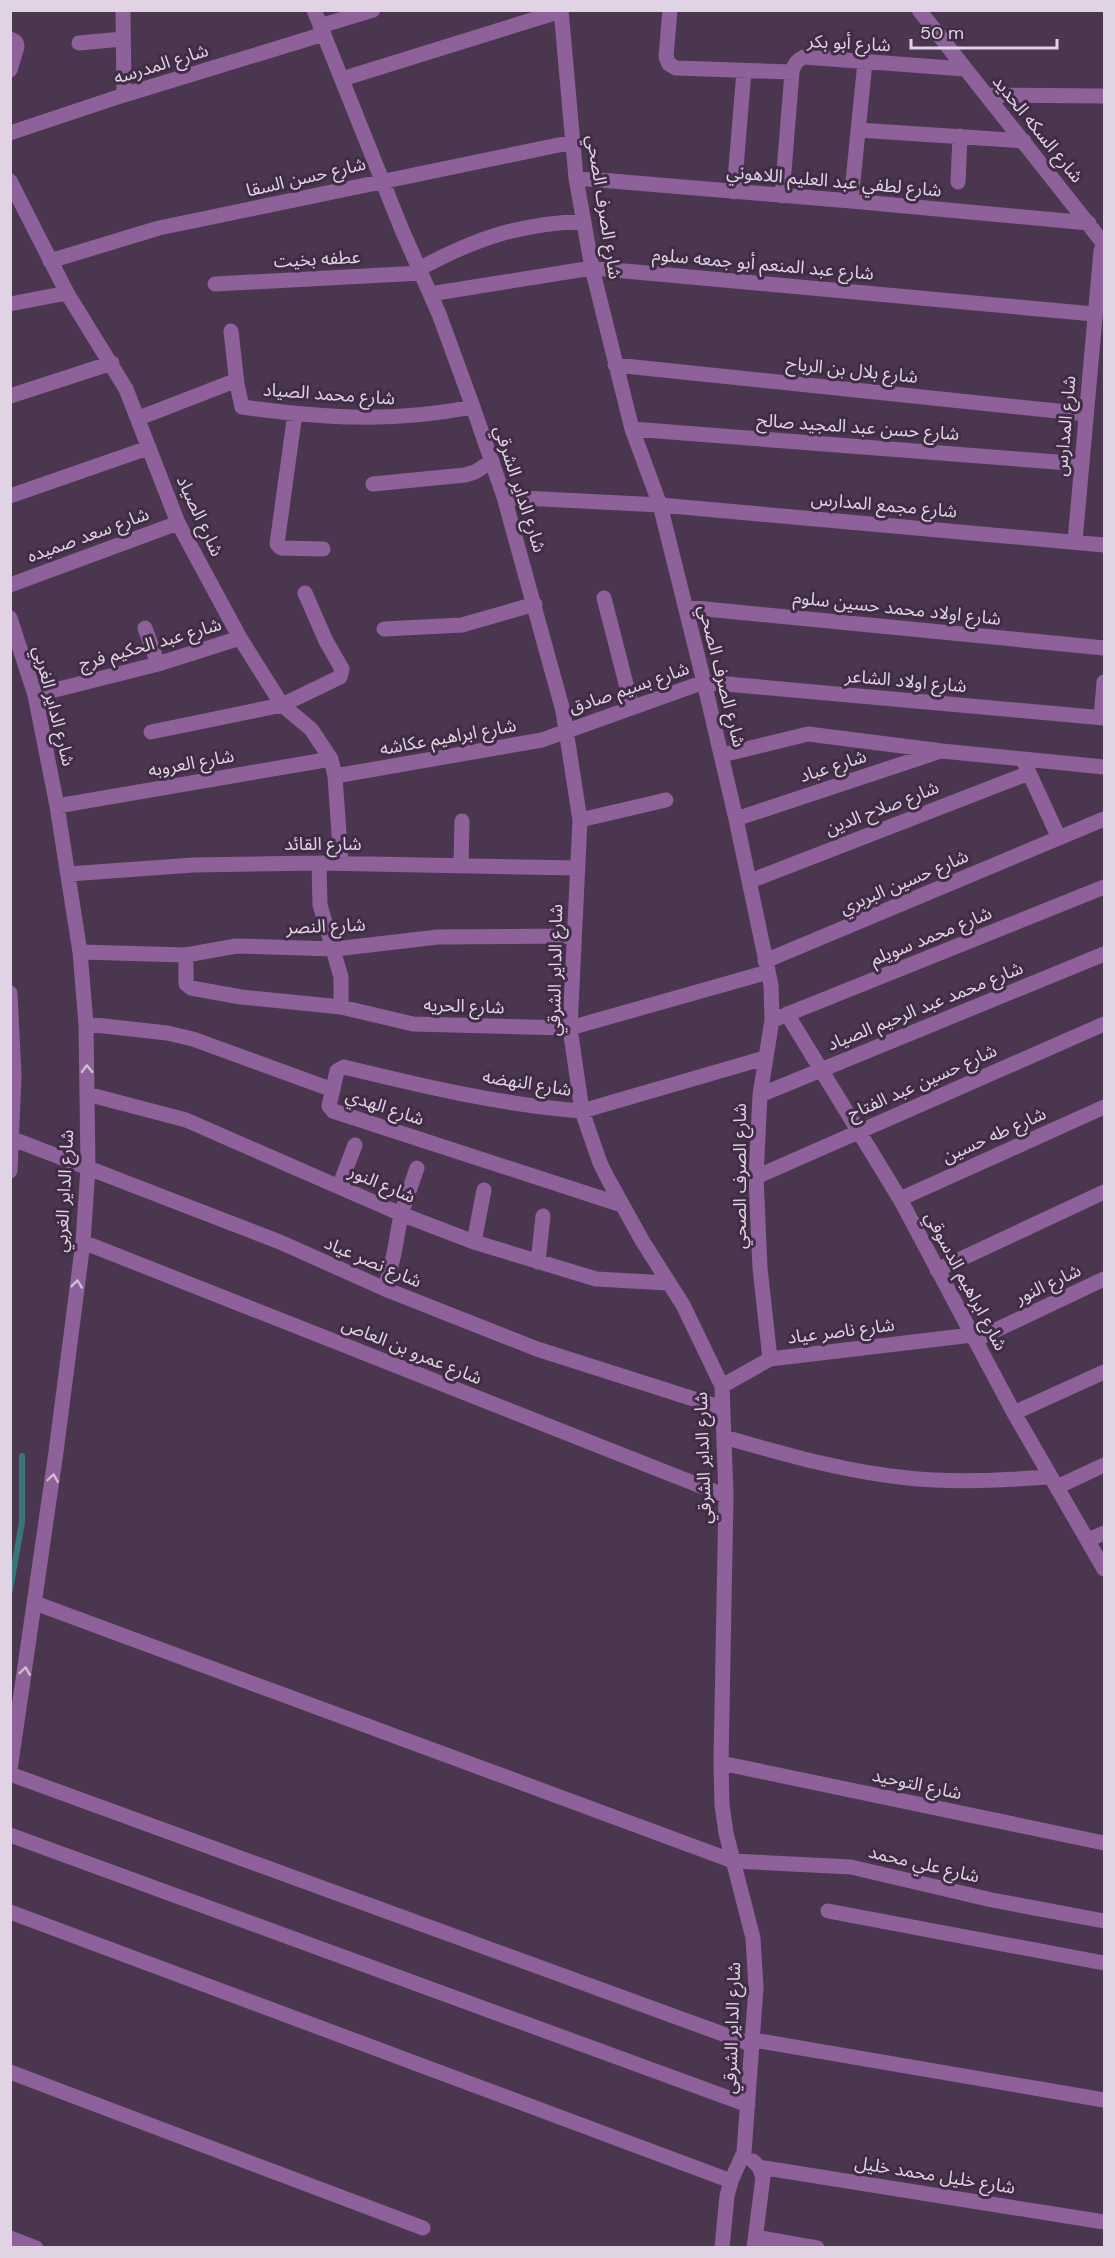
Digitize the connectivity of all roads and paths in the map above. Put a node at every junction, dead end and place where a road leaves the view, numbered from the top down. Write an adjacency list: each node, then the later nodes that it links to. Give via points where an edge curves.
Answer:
1 (123, 10): 8 (street)
2 (314, 10): 7 (street, شارع الداير الشرقي)
3 (373, 10): 7 (street, شارع المدرسه)
4 (670, 10): 14 (street, via 666,57 669,64 684,69)
5 (919, 10): 12 (street, شارع السكه الحديد)
6 (561, 11): 16 (street); 24 (street, شارع الصرف الصحي)
7 (322, 30): 16 (street, شارع الداير الشرقي); 17 (street, شارع المدرسه)
8 (123, 39): 10 (street); 17 (street)
9 (14, 43): 13 (street)
10 (79, 43)
11 (865, 62): 12 (street, شارع أبو بكر); 15 (street, شارع أبو بكر, via 804,57 793,65); 20 (street)
12 (965, 69): 18 (street, شارع السكه الحديد)
13 (10, 70)
14 (744, 71): 15 (street); 29 (street)
15 (792, 72): 30 (street, شارع أبو بكر)
16 (342, 79): 26 (street, شارع الداير الشرقي)
17 (124, 95): 21 (street, شارع المدرسه)
18 (987, 95): 19 (street); 23 (street, شارع السكه الحديد)
19 (1104, 96)
20 (858, 130): 22 (street); 31 (street)
21 (10, 134)
22 (960, 136): 23 (street); 28 (street)
23 (1024, 141): 33 (street, شارع السكه الحديد)
24 (573, 142): 25 (street, شارع الصرف الصحي); 26 (street, شارع حسن السقا)
25 (576, 178): 29 (street, شارع لطفي عبد العليم اللاهوني); 32 (street, شارع الصرف الصحي)
26 (382, 180): 35 (street, شارع حسن السقا, via 159,228); 37 (street, شارع الداير الشرقي)
27 (10, 182): 35 (street, شارع الصياد)
28 (958, 182)
29 (734, 192): 30 (street, شارع لطفي عبد العليم اللاهوني)
30 (782, 196): 31 (street, شارع لطفي عبد العليم اللاهوني)
31 (851, 201): 33 (street, شارع لطفي عبد العليم اللاهوني)
32 (584, 221): 36 (street, شارع الصرف الصحي); 37 (street, via 549,223 482,238 449,252)
33 (1089, 223): 34 (street, شارع السكه الحديد)
34 (1104, 244): 42 (street, شارع المدارس)
35 (50, 261): 39 (street, شارع الصياد)
36 (592, 268): 40 (street, شارع عبد المنعم أبو جمعه سلوم); 42 (street, شارع عبد المنعم أبو جمعه سلوم); 45 (street, شارع الصرف الصحي)
37 (420, 271): 38 (street, عطفه بخيت); 40 (street, شارع الداير الشرقي)
38 (215, 284)
39 (67, 293): 41 (street); 44 (street, شارع الصياد)
40 (430, 294): 48 (street, شارع الداير الشرقي)
41 (10, 304)
42 (1094, 314): 50 (street, شارع المدارس)
43 (231, 331): 46 (street, شارع محمد الصياد)
44 (111, 363): 47 (street); 51 (street, شارع الصياد)
45 (615, 365): 50 (street, شارع بلال بن الرباح); 52 (street, شارع الصرف الصحي)
46 (237, 384): 49 (street, شارع محمد الصياد, via 242,407); 51 (street, شارع محمد الصياد, via 232,382)
47 (10, 396)
48 (473, 407): 49 (street, شارع محمد الصياد, via 402,418); 54 (street, شارع الداير الشرقي)
49 (296, 413): 63 (street, via 277,544 281,548)
50 (1086, 414): 55 (street, شارع المدارس)
51 (139, 418): 53 (street, شارع الصياد)
52 (632, 429): 55 (street, شارع حسن عبد المجيد صالح); 59 (street, شارع الصرف الصحي)
53 (148, 448): 57 (street); 60 (street, شارع الصياد)
54 (492, 461): 56 (street, via 465,475); 58 (street, شارع الداير الشرقي)
55 (1082, 464): 61 (street, شارع المدارس)
56 (374, 484)
57 (10, 496)
58 (504, 497): 59 (street, شارع مجمع المدارس); 67 (street, شارع الداير الشرقي)
59 (660, 505): 61 (street, شارع مجمع المدارس); 68 (street, شارع الصرف الصحي)
60 (178, 523): 64 (street, شارع سعد صميده); 72 (street, شارع الصياد)
61 (1075, 542): 62 (street, شارع مجمع المدارس)
62 (1104, 545)
63 (323, 549)
64 (10, 585)
65 (305, 593): 78 (street, via 342,674)
66 (604, 598): 79 (street)
67 (535, 604): 71 (street, via 462,625); 81 (street, شارع الداير الشرقي)
68 (685, 607): 73 (street, شارع اولاد محمد حسين سلوم); 75 (street, شارع الصرف الصحي)
69 (10, 618): 77 (street, شارع الداير الغربي)
70 (145, 628): 74 (street)
71 (384, 629)
72 (240, 638): 74 (street, شارع عبد الحكيم فرج); 78 (street, شارع الصياد)
73 (1104, 648)
74 (158, 664): 77 (street, شارع عبد الحكيم فرج)
75 (704, 682): 79 (street, شارع بسيم صادق); 80 (street, شارع اولاد الشاعر); 84 (street, شارع الصرف الصحي)
76 (1104, 682): 80 (street)
77 (36, 695): 90 (street, شارع الداير الغربي)
78 (282, 705): 82 (street); 85 (street, شارع الصياد, via 311,729)
79 (632, 708): 81 (street, شارع بسيم صادق)
80 (1103, 718)
81 (566, 731): 88 (street, شارع ابراهيم عكاشه, via 542,740); 93 (street, شارع الداير الشرقي)
82 (152, 732)
83 (942, 751): 84 (street, via 808,734); 86 (street); 91 (street, شارع عباد)
84 (722, 755): 91 (street, شارع الصرف الصحي)
85 (331, 759): 88 (street, شارع الصياد); 90 (street, شارع العروبه)
86 (1026, 765): 87 (street); 95 (street); 101 (street, شارع صلاح الدين)
87 (1104, 767)
88 (335, 776): 97 (street, شارع الصياد)
89 (666, 800): 93 (street)
90 (57, 806): 100 (street, شارع الداير الغربي)
91 (736, 819): 101 (street, شارع الصرف الصحي)
92 (1104, 819): 95 (street, شارع حسين البربري)
93 (580, 820): 99 (street, شارع الداير الشرقي)
94 (462, 821): 98 (street)
95 (1059, 838): 108 (street, شارع حسين البربري)
96 (319, 863): 97 (street, شارع القائد); 100 (street, شارع القائد, via 193,865); 104 (street, via 320,905)
97 (341, 863): 98 (street, شارع القائد)
98 (461, 865): 99 (street, شارع القائد)
99 (578, 868): 103 (street, شارع الداير الشرقي)
100 (69, 874): 105 (street, شارع الداير الغربي)
101 (750, 881): 108 (street, شارع الصرف الصحي)
102 (1104, 887): 111 (street, شارع محمد سويلم)
103 (574, 936): 104 (street, شارع النصر, via 438,937); 115 (street, شارع الداير الشرقي)
104 (335, 949): 107 (street, شارع النصر, via 236,946); 110 (street, via 342,986)
105 (80, 952): 107 (street, شارع النصر); 113 (street, شارع الداير الغربي)
106 (1104, 954): 117 (street, شارع محمد عبد الرحيم الصياد)
107 (186, 955): 110 (street, شارع الحريه, via 186,984 191,988)
108 (766, 967): 112 (street, شارع الصرف الصحي); 115 (street, شارع الحريه)
109 (10, 993): 124 (street)
110 (341, 1007): 115 (street, شارع الحريه, via 413,1024)
111 (787, 1014): 112 (street, شارع محمد سويلم); 117 (street, شارع ابراهيم الدسوقي)
112 (772, 1020): 116 (street, شارع الصرف الصحي)
113 (86, 1024): 118 (street, شارع الهدي, via 180,1035); 119 (street, شارع الداير الغربي, one-way to 113)
114 (1104, 1024): 123 (street, شارع حسين عبد الفتاح)
115 (570, 1028): 122 (street, شارع الداير الشرقي)
116 (765, 1058): 120 (street, شارع الصرف الصحي); 122 (street, شارع النهضه)
117 (821, 1069): 120 (street, شارع محمد عبد الرحيم الصياد); 123 (street, شارع ابراهيم الدسوقي)
118 (333, 1090): 122 (street, شارع النهضه, via 337,1071 344,1067 421,1086); 134 (street, شارع الهدي, via 329,1106 333,1111)
119 (87, 1094): 126 (street, شارع الداير الغربي); 130 (street, شارع النور, via 186,1120)
120 (760, 1095): 129 (street, شارع الصرف الصحي)
121 (1104, 1107): 133 (street, شارع طه حسين)
122 (582, 1111): 134 (street, شارع الداير الشرقي, via 600,1163)
123 (859, 1131): 129 (street, شارع حسين عبد الفتاح); 133 (street, شارع ابراهيم الدسوقي)
124 (13, 1139): 126 (street, شارع نصر عياد); 128 (street)
125 (355, 1145): 130 (street)
126 (88, 1168): 137 (street, شارع الداير الغربي); 143 (street, شارع نصر عياد, via 280,1242)
127 (417, 1168): 135 (street)
128 (10, 1171)
129 (756, 1177): 145 (street, شارع الصرف الصحي)
130 (339, 1187): 135 (street, شارع النور)
131 (484, 1190): 138 (street)
132 (1104, 1192): 140 (street)
133 (900, 1199): 140 (street, شارع ابراهيم الدسوقي)
134 (622, 1204): 142 (street, شارع الداير الشرقي)
135 (401, 1214): 138 (street, شارع النور); 143 (street)
136 (543, 1216): 139 (street)
137 (83, 1242): 153 (street, شارع عمرو بن العاص); 157 (street, شارع الداير الغربي, one-way to 137)
138 (474, 1242): 139 (street, شارع النور)
139 (538, 1262): 142 (street, شارع النور, via 596,1279)
140 (937, 1270): 144 (street, شارع ابراهيم الدسوقي)
141 (1104, 1279): 144 (street, شارع النور)
142 (668, 1283): 147 (street, شارع الداير الشرقي, via 683,1305)
143 (385, 1289): 148 (street, شارع نصر عياد, via 537,1349)
144 (973, 1337): 145 (street, شارع ناصر عياد); 149 (street, شارع ابراهيم الدسوقي)
145 (770, 1359): 147 (street, شارع ناصر عياد)
146 (1104, 1372): 149 (street)
147 (722, 1386): 148 (street, شارع الداير الشرقي)
148 (722, 1408): 150 (street, شارع الداير الشرقي)
149 (1014, 1413): 152 (street, شارع ابراهيم الدسوقي)
150 (724, 1437): 152 (street, via 839,1468 909,1478); 153 (street, شارع الداير الشرقي)
151 (1104, 1465): 152 (street)
152 (1054, 1482): 155 (street, شارع ابراهيم الدسوقي)
153 (726, 1496): 158 (street, شارع الداير الشرقي)
154 (1104, 1533): 155 (street)
155 (1088, 1540): 156 (street, شارع ابراهيم الدسوقي)
156 (1104, 1569)
157 (35, 1603): 159 (street, شارع الداير الغربي, one-way to 157); 162 (street, شارع علي محمد)
158 (721, 1763): 161 (street, شارع التوحيد); 162 (street, شارع الداير الشرقي, via 722,1805)
159 (10, 1772): 167 (street)
160 (10, 1835): 170 (street)
161 (1104, 1843)
162 (733, 1861): 165 (street, شارع علي محمد, via 850,1867); 167 (street, شارع الداير الشرقي, via 753,1938)
163 (828, 1911): 166 (street)
164 (10, 1912): 173 (street)
165 (1104, 1921)
166 (1104, 1963)
167 (754, 2043): 169 (street); 170 (street, شارع الداير الشرقي)
168 (10, 2072): 175 (street)
169 (1104, 2100)
170 (748, 2105): 171 (street, شارع الداير الشرقي)
171 (744, 2152): 172 (street); 173 (street, شارع الداير الشرقي)
172 (759, 2167): 174 (street, شارع خليل محمد خليل); 177 (street, via 763,2183)
173 (731, 2181): 179 (street, شارع الداير الشرقي)
174 (1104, 2222)
175 (423, 2228)
176 (10, 2238): 178 (street)
177 (755, 2242): 180 (street)
178 (36, 2247)
179 (722, 2247)
180 (817, 2247)

